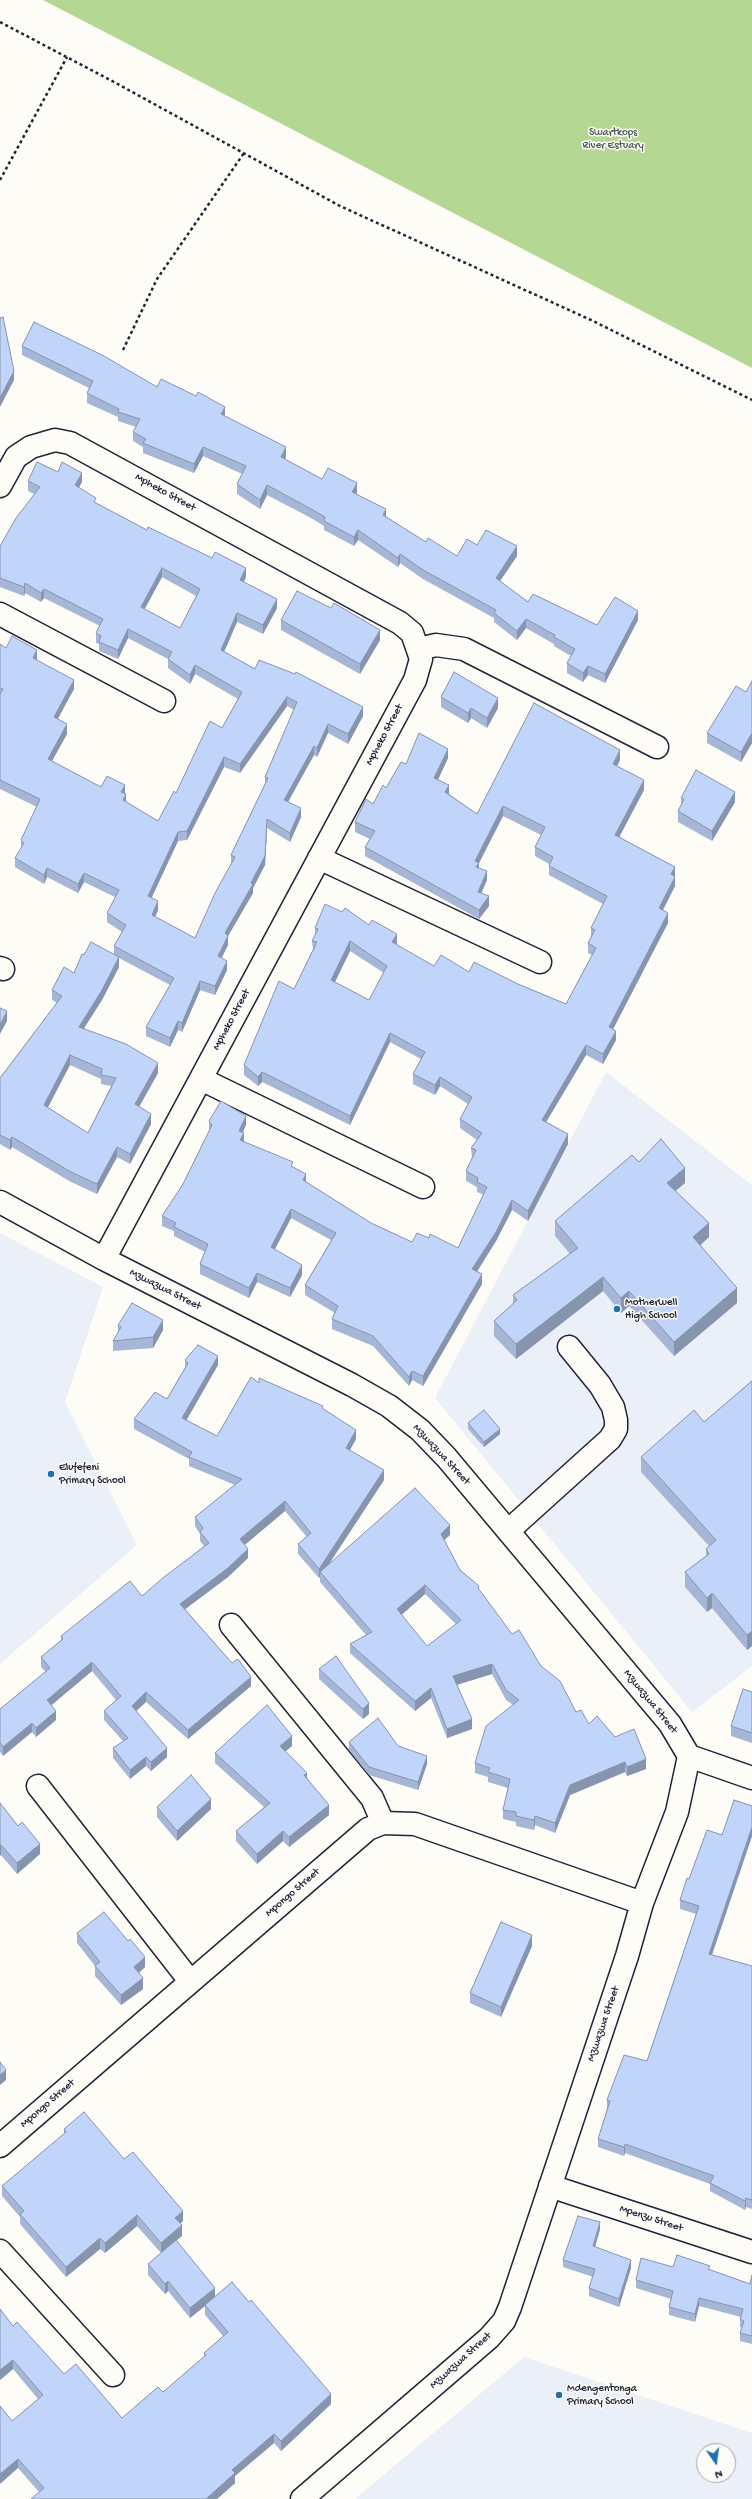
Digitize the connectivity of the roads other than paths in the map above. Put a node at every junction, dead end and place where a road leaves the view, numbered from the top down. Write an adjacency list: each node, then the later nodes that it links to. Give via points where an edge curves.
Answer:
1 (0, 486): 3 (street, Mpheko Street, via 16,457 31,447 55,440 70,443 400,623 412,633)
2 (0, 614): 4 (street)
3 (419, 649): 5 (street, via 436,645 464,649); 6 (street, Mpheko Street, via 421,660 415,680)
4 (164, 701)
5 (657, 747)
6 (319, 858): 7 (street); 8 (street, Mpheko Street)
7 (540, 962)
8 (201, 1079): 9 (street); 11 (street, Mpheko Street)
9 (423, 1187)
10 (0, 1202): 11 (street, Mzwazwa Street)
11 (104, 1259): 13 (street, Mzwazwa Street, via 389,1406 431,1441)
12 (568, 1347): 13 (street, via 603,1390 613,1407 616,1429 610,1439)
13 (508, 1531): 15 (street, Mzwazwa Street, via 670,1724)
14 (232, 1625): 18 (street, via 372,1798)
15 (689, 1756): 16 (street); 19 (street, Mzwazwa Street, via 677,1812)
16 (752, 1778)
17 (38, 1786): 20 (street)
18 (383, 1823): 19 (street, Mpongo Street, via 415,1824); 20 (street, Mpongo Street, via 368,1829)
19 (642, 1903): 22 (street, Mzwazwa Street, via 627,1956)
20 (190, 1981): 21 (street, Mpongo Street)
21 (0, 2146)
22 (550, 2186): 24 (street, Mpenzu Street); 26 (street, Mzwazwa Street, via 504,2321 489,2338)
23 (0, 2251): 25 (street)
24 (752, 2252)
25 (113, 2376)
26 (302, 2499)

